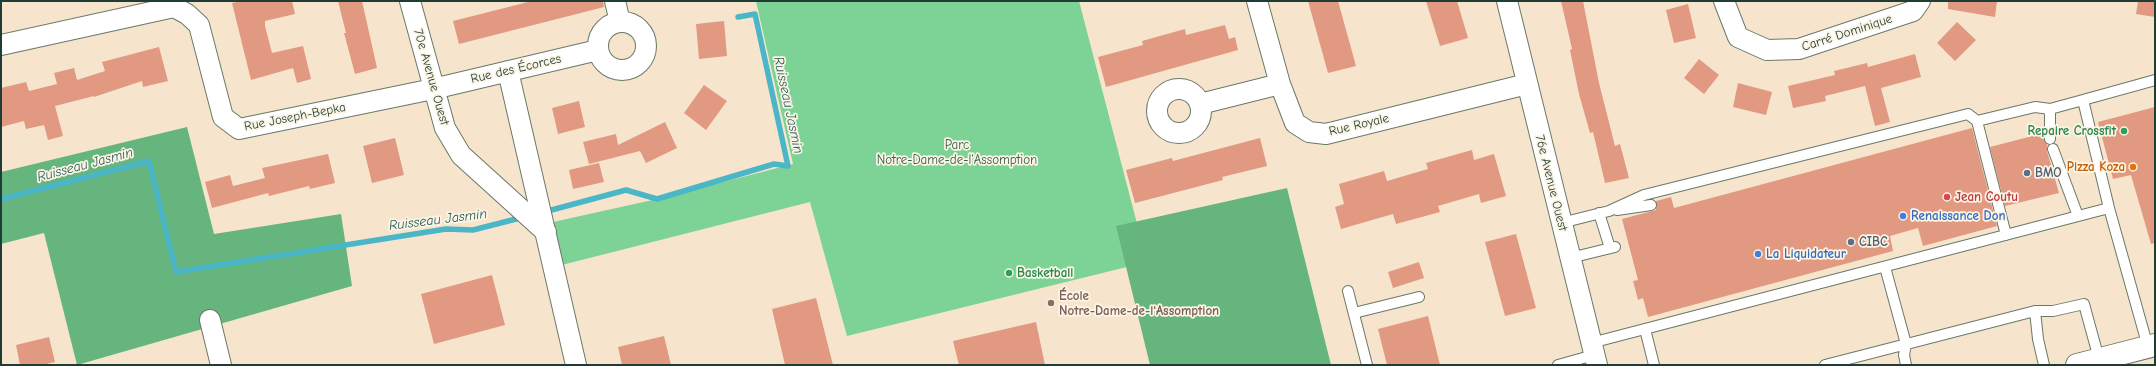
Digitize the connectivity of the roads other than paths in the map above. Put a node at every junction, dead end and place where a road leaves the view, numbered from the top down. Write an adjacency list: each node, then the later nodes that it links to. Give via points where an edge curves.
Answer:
1 (410, 1): 14 (street, 70e Avenue Ouest)
2 (615, 1): 7 (street)
3 (1257, 1): 12 (street, Rue Royale)
4 (1507, 1): 13 (street, 76e Avenue Ouest)
5 (1724, 1): 6 (street, Carré Dominique, via 1738,37 1767,50 1799,49 1913,11)
6 (1920, 1)
7 (620, 22): 9 (street, via 605,29); 9 (street, via 635,26 644,36 646,50 640,61 631,68 614,69 606,64)
8 (1, 45): 14 (street, Rue Joseph-Bepka, via 174,7 188,14 199,25 223,117 239,129)
9 (598, 50): 10 (street, Rue des Écorces)
10 (508, 71): 14 (street, Rue des Écorces); 26 (street)
11 (2155, 80): 15 (lane)
12 (1280, 84): 13 (street, Rue Royale, via 1294,123 1309,132 1326,134); 16 (street)
13 (1527, 84): 25 (street, 76e Avenue Ouest)
14 (433, 89): 26 (street, 70e Avenue Ouest, via 445,128 462,156)
15 (2083, 100): 17 (lane); 22 (lane)
16 (1200, 104)
17 (2050, 109): 18 (lane, via 2036,107); 19 (lane)
18 (1977, 121): 23 (lane, via 1968,114 1644,195); 27 (lane)
19 (2050, 139)
20 (2053, 149): 24 (lane)
21 (1651, 205): 23 (lane)
22 (2109, 208): 24 (lane); 37 (lane)
23 (1604, 212): 25 (lane); 28 (lane, via 1613,247)
24 (2078, 216): 27 (lane)
25 (1561, 223): 28 (street, 76e Avenue Ouest)
26 (546, 232): 41 (street)
27 (2006, 235): 29 (lane)
28 (1570, 258): 38 (street, 76e Avenue Ouest)
29 (1885, 266): 35 (lane); 36 (lane)
30 (1348, 292): 33 (lane)
31 (1419, 297): 33 (lane)
32 (2035, 311): 36 (lane); 39 (lane, via 2053,311 2084,304); 47 (lane)
33 (1354, 313): 42 (lane)
34 (210, 320): 40 (street)
35 (1645, 329): 38 (lane); 44 (lane)
36 (1906, 344): 45 (lane); 46 (lane)
37 (2151, 346): 39 (main road)
38 (1594, 354): 43 (lane)
39 (2099, 360): 48 (main road)
40 (221, 365)
41 (576, 365)
42 (1367, 365)
43 (1558, 365)
44 (1654, 365)
45 (1825, 365)
46 (1906, 365)
47 (2044, 365)
48 (2077, 365)

